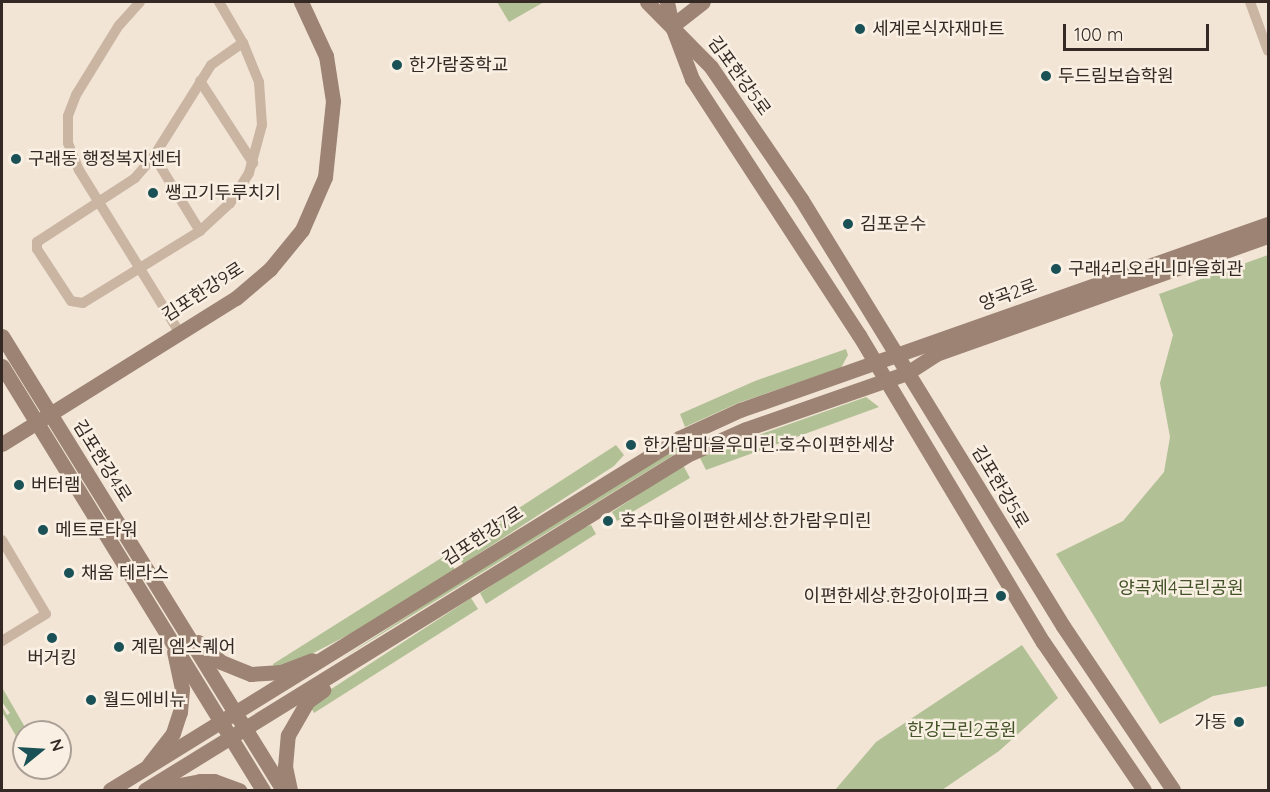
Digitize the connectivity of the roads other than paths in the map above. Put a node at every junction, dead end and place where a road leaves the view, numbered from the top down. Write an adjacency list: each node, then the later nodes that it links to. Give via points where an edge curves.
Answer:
1 (140, 2): 14 (street, via 109,40 68,116 72,157)
2 (219, 2): 9 (street)
3 (301, 2): 19 (street, 김포한강9로, via 326,56 333,101 330,152 316,203 288,249 252,285)
4 (647, 2): 8 (street)
5 (667, 2): 8 (street)
6 (703, 2): 8 (street)
7 (1250, 2): 10 (street)
8 (672, 27): 20 (street, 김포한강5로, via 692,79); 22 (street, 김포한강5로, via 718,76 801,199)
9 (243, 43): 11 (street, via 218,58); 13 (street, via 253,64 262,102 260,142)
10 (1269, 51)
11 (200, 81): 12 (street); 13 (street)
12 (154, 156): 14 (street, via 135,178); 16 (street)
13 (253, 163): 16 (street, via 230,203)
14 (99, 201): 18 (street); 18 (street, via 37,242 37,249 66,296 83,303)
15 (1269, 224): 22 (street, 양곡2로)
16 (200, 231): 18 (street)
17 (1269, 236): 25 (street, 양곡2로, via 936,354)
18 (140, 267): 19 (street)
19 (179, 332): 28 (street, 김포한강9로)
20 (859, 335): 23 (street, 김포한강5로); 26 (street, via 859,360)
21 (2, 336): 28 (street, 김포한강4로)
22 (897, 357): 23 (street, 김포한강7로); 25 (street, 김포한강5로)
23 (876, 364): 26 (street, 김포한강7로); 27 (street, 김포한강5로)
24 (2, 366): 28 (street, 김포한강4로)
25 (907, 372): 27 (street, 김포한강7로); 47 (street, 김포한강5로, via 1063,626)
26 (846, 374): 33 (street, 김포한강7로, via 740,410 680,438)
27 (886, 380): 34 (street, 김포한강7로, via 746,429 687,455); 46 (street, 김포한강5로, via 1043,642)
28 (43, 417): 29 (street, 김포한강9로); 31 (street, 김포한강4로)
29 (2, 444)
30 (2, 540): 32 (street, via 46,614)
31 (175, 631): 33 (street, via 209,654 250,674 281,672); 35 (street, 김포한강4로); 36 (street, 김포한강4로); 39 (street, via 182,689 179,716)
32 (2, 641)
33 (343, 649): 35 (street, 김포한강7로)
34 (375, 649): 37 (street, 김포한강7로); 45 (street, via 308,702 298,716 286,745)
35 (236, 715): 36 (street, 김포한강7로); 37 (street, 김포한강4로)
36 (222, 724): 38 (street, 김포한강4로); 39 (street, 김포한강7로)
37 (245, 729): 38 (street, 김포한강7로); 44 (street, 김포한강4로)
38 (231, 738): 39 (street, 김포한강7로); 43 (street, 김포한강4로)
39 (140, 784): 40 (street, 김포한강7로)
40 (110, 790)
41 (153, 790): 42 (street, via 200,781 214,781)
42 (239, 790)
43 (263, 790)
44 (283, 790)
45 (290, 790)
46 (1144, 790)
47 (1173, 790)

